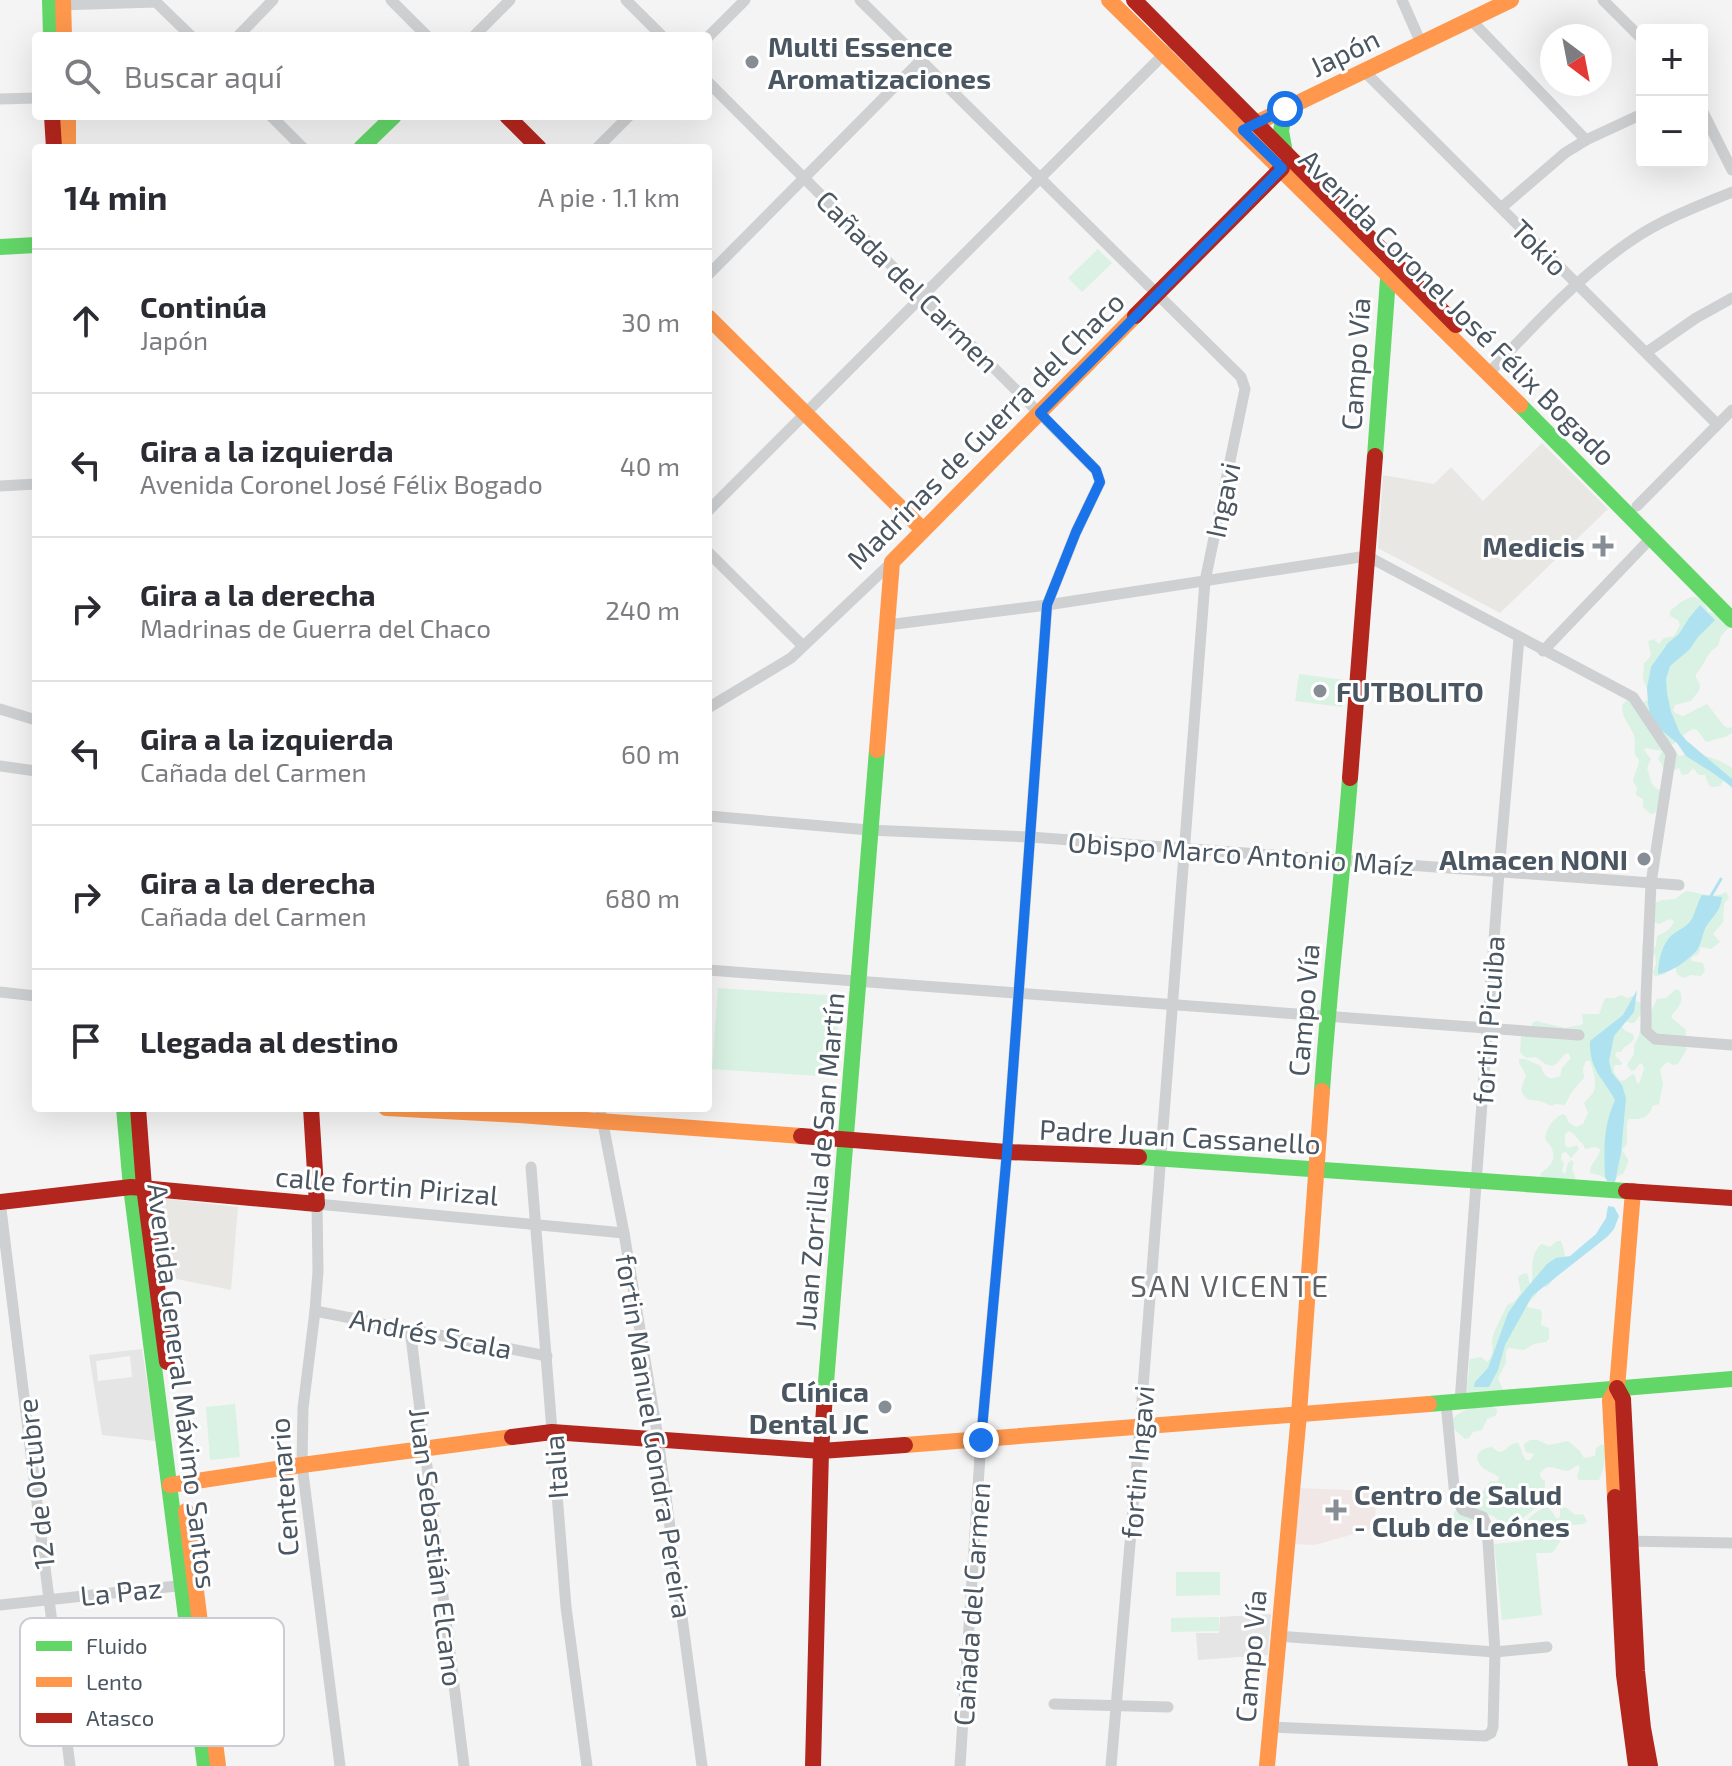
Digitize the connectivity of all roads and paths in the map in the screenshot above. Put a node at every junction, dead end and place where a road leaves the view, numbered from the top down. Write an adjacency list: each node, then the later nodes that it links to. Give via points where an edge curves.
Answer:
1 (273, 0): 17 (street)
2 (391, 0): 18 (street)
3 (510, 0): 19 (street)
4 (626, 0): 20 (street)
5 (745, 0): 21 (street)
6 (860, 0): 25 (street, Ingavi)
7 (1109, 0): 24 (street, Avenida Coronel José Félix Bogado)
8 (1134, 0): 24 (street, Avenida Coronel José Félix Bogado)
9 (1402, 0): 23 (street)
10 (1511, 0): 13 (street, Japón)
11 (1603, 0): 22 (street)
12 (57, 3): 14 (street); 15 (street); 16 (street, via 156,2)
13 (1470, 19): 23 (street, Japón); 40 (street)
14 (52, 32)
15 (63, 32)
16 (187, 32)
17 (242, 32)
18 (423, 32)
19 (478, 32)
20 (658, 32)
21 (712, 33)
22 (1636, 33)
23 (1421, 43): 26 (street, Japón)
24 (1170, 48): 39 (street, Avenida Coronel José Félix Bogado); 50 (street)
25 (921, 60): 49 (street); 50 (street, Ingavi)
26 (1364, 71): 30 (street, Japón); 52 (street, Tokio)
27 (712, 86): 49 (street, Cañada del Carmen)
28 (32, 98): 29 (street)
29 (0, 99)
30 (1285, 109): 39 (street, Japón); 47 (street)
31 (1636, 117): 40 (street)
32 (52, 120): 41 (street)
33 (68, 120): 42 (street)
34 (275, 120): 43 (street)
35 (390, 120): 44 (street)
36 (511, 120): 45 (street)
37 (625, 120): 46 (street)
38 (1708, 122): 48 (street)
39 (1249, 126): 47 (street, Avenida Coronel José Félix Bogado)
40 (1586, 140): 52 (street)
41 (54, 144)
42 (68, 144)
43 (299, 144)
44 (365, 144)
45 (535, 144)
46 (601, 144)
47 (1284, 160): 55 (street, Avenida Coronel José Félix Bogado); 58 (street, Madrinas de Guerra del Chaco)
48 (1732, 170)
49 (804, 178): 56 (street); 59 (street, Cañada del Carmen)
50 (1040, 178): 58 (street, Ingavi); 59 (street)
51 (1732, 192): 57 (street, via 1655,226)
52 (1501, 208): 57 (street, Tokio)
53 (32, 245): 54 (street)
54 (0, 247)
55 (1389, 267): 63 (street, Avenida Coronel José Félix Bogado); 76 (street, Campo Vía)
56 (712, 271)
57 (1577, 284): 62 (street, Tokio); 63 (street)
58 (1157, 294): 65 (street, Madrinas de Guerra del Chaco); 78 (street, Ingavi, via 1241,377 1245,389)
59 (923, 296): 65 (street, Cañada del Carmen); 66 (street)
60 (1732, 298): 62 (street)
61 (712, 321): 66 (street)
62 (1647, 352): 67 (street, Tokio)
63 (1492, 369): 68 (street, Avenida Coronel José Félix Bogado)
64 (1732, 410): 67 (street)
65 (1040, 413): 73 (street, Madrinas de Guerra del Chaco); 81 (street, Cañada del Carmen, via 1096,470 1100,482)
66 (806, 414): 72 (street); 73 (street)
67 (1717, 424): 71 (street)
68 (1558, 435): 71 (street, Avenida Coronel José Félix Bogado); 74 (street, Avenida Coronel José Félix Bogado)
69 (32, 484): 70 (street)
70 (0, 486)
71 (1637, 506): 79 (street, Avenida Coronel José Félix Bogado)
72 (712, 507)
73 (923, 530): 77 (street, Madrinas de Guerra del Chaco)
74 (1652, 537): 79 (street, Avenida Coronel José Félix Bogado); 86 (street)
75 (712, 556): 85 (street)
76 (1367, 556): 78 (street); 84 (street); 96 (street, Campo Vía)
77 (892, 562): 83 (street, Juan Zorrilla de San Martín); 85 (street, Madrinas de Guerra del Chaco)
78 (1205, 581): 81 (street); 95 (street, Ingavi)
79 (1705, 583): 80 (street, Avenida Coronel José Félix Bogado); 82 (street, Avenida Coronel José Félix Bogado)
80 (1732, 602)
81 (1047, 605): 83 (street); 94 (street, Cañada del Carmen)
82 (1732, 619)
83 (887, 625): 93 (street, Juan Zorrilla de San Martín)
84 (1519, 638): 86 (street); 97 (street, fortin Picuiba)
85 (803, 646): 87 (street, Madrinas de Guerra del Chaco, via 777,668)
86 (1543, 651): 98 (street, via 1633,697 1671,754)
87 (712, 706)
88 (0, 709): 89 (street)
89 (32, 719)
90 (0, 766): 91 (street)
91 (32, 770)
92 (712, 816): 93 (street, Obispo Marco Antonio Maíz)
93 (869, 830): 94 (street, Obispo Marco Antonio Maíz); 101 (street, Juan Zorrilla de San Martín)
94 (1030, 837): 95 (street, Obispo Marco Antonio Maíz); 103 (street, Cañada del Carmen)
95 (1185, 849): 96 (street, Obispo Marco Antonio Maíz); 105 (street, Ingavi)
96 (1344, 860): 97 (street, Obispo Marco Antonio Maíz); 106 (street, Campo Vía)
97 (1499, 872): 98 (street, Obispo Marco Antonio Maíz); 107 (street, fortin Picuiba)
98 (1651, 883): 99 (street, Obispo Marco Antonio Maíz); 109 (street, via 1645,1026 1649,1035)
99 (1679, 885)
100 (712, 970): 101 (street)
101 (859, 981): 103 (street); 115 (street, Juan Zorrilla de San Martín)
102 (0, 992): 104 (street)
103 (1018, 993): 105 (street); 116 (street, Cañada del Carmen)
104 (32, 996)
105 (1173, 1004): 106 (street); 117 (street, Ingavi)
106 (1327, 1016): 107 (street); 119 (street, Campo Vía)
107 (1487, 1027): 108 (street); 120 (street, fortin Picuiba)
108 (1579, 1035)
109 (1732, 1045)
110 (125, 1112): 121 (street, Avenida General Máximo Santos)
111 (138, 1112): 121 (street, Avenida General Máximo Santos)
112 (311, 1112): 125 (street, Centenario)
113 (509, 1112): 114 (street, Padre Juan Cassanello)
114 (602, 1115): 115 (street, Padre Juan Cassanello); 127 (street, fortin Manuel Gondra Pereira)
115 (846, 1141): 116 (street, Padre Juan Cassanello); 140 (street, Juan Zorrilla de San Martín)
116 (1007, 1152): 117 (street, Padre Juan Cassanello); 138 (street, Cañada del Carmen)
117 (1160, 1158): 119 (street, Padre Juan Cassanello); 135 (street, fortin Ingavi)
118 (531, 1167): 126 (street, Italia)
119 (1316, 1169): 120 (street, Padre Juan Cassanello); 134 (street, Campo Vía)
120 (1476, 1180): 122 (street, Padre Juan Cassanello); 133 (street, fortin Picuiba)
121 (138, 1187): 124 (street, calle fortin Pirizal); 125 (street, calle fortin Pirizal); 142 (street, Avenida General Máximo Santos)
122 (1633, 1191): 123 (street, Padre Juan Cassanello); 132 (street)
123 (1732, 1198)
124 (0, 1202): 146 (street, 12 de Octubre)
125 (317, 1204): 126 (street, calle fortin Pirizal); 128 (street, Centenario)
126 (534, 1225): 127 (street, calle fortin Pirizal); 130 (street, Italia)
127 (624, 1233): 137 (street, fortin Manuel Gondra Pereira)
128 (315, 1311): 129 (street, Andrés Scala); 141 (street, Centenario)
129 (410, 1329): 130 (street, Andrés Scala); 139 (street, Juan Sebastián Elcano)
130 (547, 1356): 136 (street, Italia)
131 (1732, 1379): 132 (street)
132 (1617, 1388): 133 (street); 143 (street, via 1610,1400)
133 (1453, 1402): 134 (street); 153 (street, fortin Picuiba, via 1455,1497 1463,1510 1486,1522)
134 (1299, 1414): 135 (street); 151 (street, Campo Vía)
135 (1140, 1427): 138 (street); 156 (street, fortin Ingavi)
136 (552, 1432): 137 (street); 139 (street); 167 (street, Italia, via 566,1607)
137 (658, 1438): 140 (street); 168 (street, fortin Manuel Gondra Pereira)
138 (981, 1440): 140 (street); 170 (street, Cañada del Carmen)
139 (425, 1450): 141 (street); 166 (street, Juan Sebastián Elcano)
140 (821, 1451): 169 (street, Juan Zorrilla de San Martín)
141 (302, 1465): 142 (street); 165 (street, Centenario)
142 (176, 1484): 145 (street, Avenida General Máximo Santos)
143 (1623, 1541): 144 (street); 154 (street)
144 (1732, 1543)
145 (188, 1584): 146 (street, La Paz); 149 (street, Avenida General Máximo Santos); 150 (street, Avenida General Máximo Santos)
146 (48, 1599): 147 (street, La Paz); 148 (street, 12 de Octubre)
147 (0, 1605)
148 (51, 1618)
149 (191, 1618)
150 (194, 1618)
151 (1277, 1636): 153 (street); 158 (street, Campo Vía)
152 (1547, 1647): 153 (street)
153 (1495, 1652): 158 (street, fortin Picuiba, via 1493,1727 1485,1736)
154 (1632, 1693): 173 (street, via 1629,1730); 174 (street)
155 (1054, 1704): 156 (street)
156 (1116, 1705): 157 (street); 171 (street, fortin Ingavi)
157 (1168, 1707)
158 (1269, 1727): 172 (street, Campo Vía)
159 (67, 1746): 162 (street, 12 de Octubre)
160 (203, 1746): 163 (street, Avenida General Máximo Santos)
161 (215, 1746): 164 (street, Avenida General Máximo Santos)
162 (70, 1766)
163 (205, 1766)
164 (218, 1766)
165 (340, 1766)
166 (464, 1766)
167 (587, 1766)
168 (702, 1766)
169 (813, 1766)
170 (960, 1766)
171 (1111, 1766)
172 (1267, 1766)
173 (1636, 1766)
174 (1650, 1766)

